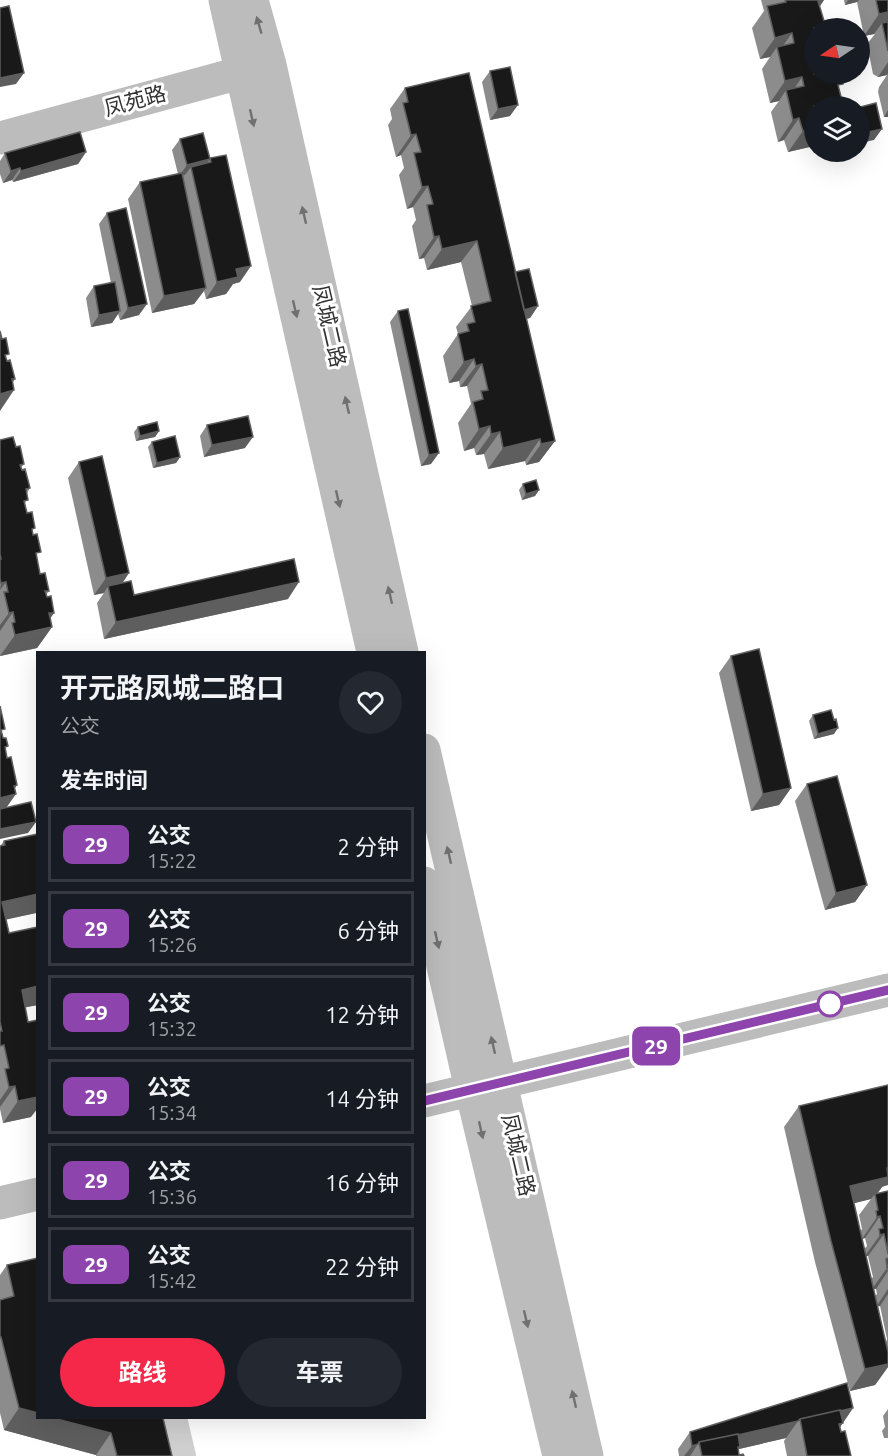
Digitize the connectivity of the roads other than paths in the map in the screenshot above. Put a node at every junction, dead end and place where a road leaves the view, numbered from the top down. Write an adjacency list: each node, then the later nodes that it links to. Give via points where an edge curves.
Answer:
1 (225, 0): 3 (main road, 凤城二路)
2 (252, 0): 3 (main road, 凤城二路, one-way to 2)
3 (255, 69): 4 (main road, 凤苑路); 5 (main road, 凤城二路, one-way to 5); 6 (main road, 凤城二路, one-way to 3)
4 (0, 138)
5 (373, 651)
6 (402, 651)
7 (426, 761): 10 (main road, 凤城二路, one-way to 7)
8 (426, 889): 10 (main road, 凤城二路, one-way to 10)
9 (888, 990): 10 (main road)
10 (487, 1086): 11 (main road); 16 (main road, 凤城二路, one-way to 16); 17 (main road, 凤城二路, one-way to 10)
11 (426, 1101)
12 (36, 1194): 13 (main road)
13 (0, 1203)
14 (176, 1419): 15 (street)
15 (184, 1456)
16 (559, 1456)
17 (587, 1456)

